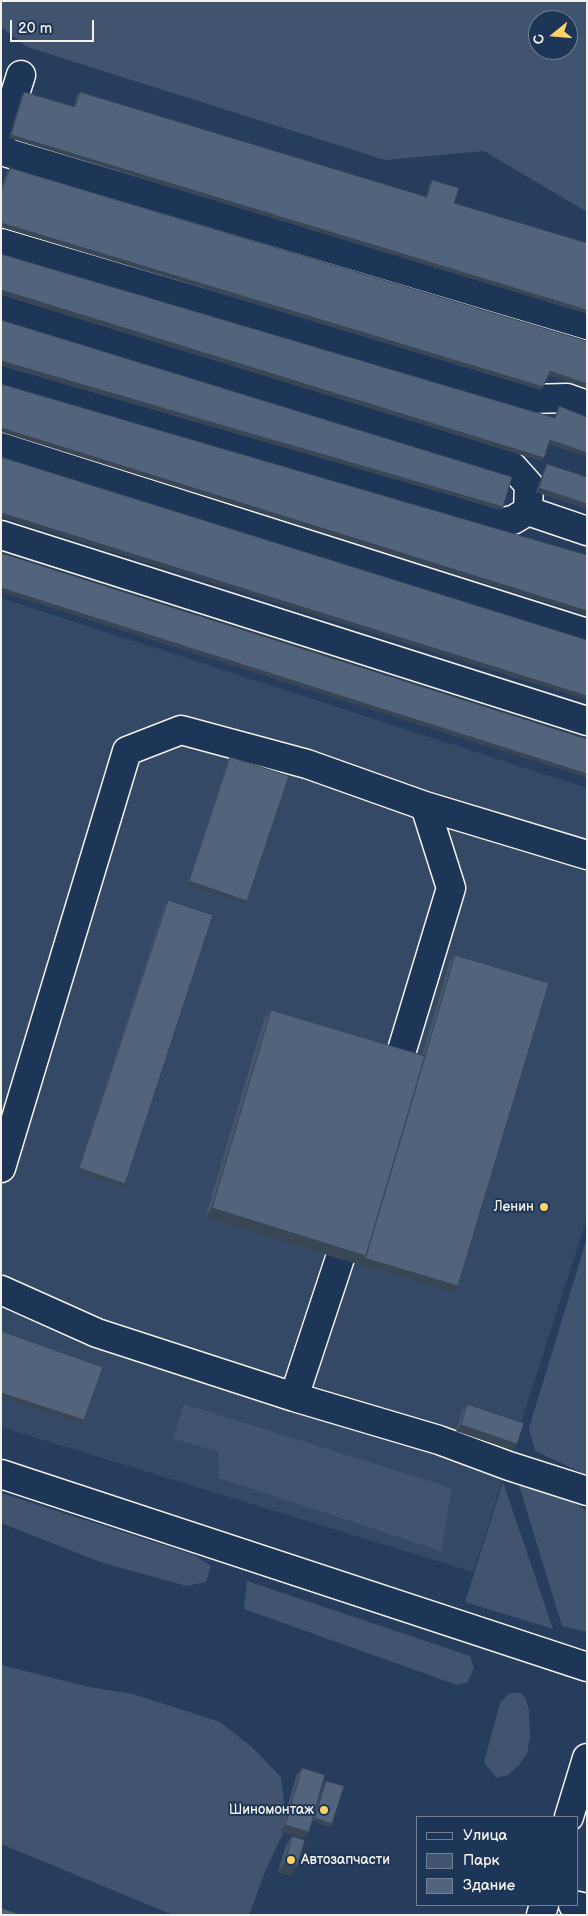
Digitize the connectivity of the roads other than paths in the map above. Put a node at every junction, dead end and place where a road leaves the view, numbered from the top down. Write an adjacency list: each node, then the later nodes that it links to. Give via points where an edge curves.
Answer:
1 (21, 75): 2 (street)
2 (1, 138)
3 (1, 151): 6 (street)
4 (1, 243): 8 (street, via 530,399 566,398)
5 (1, 307): 10 (street, via 512,466 529,484)
6 (587, 325)
7 (1, 374): 10 (street, via 496,523 513,520)
8 (587, 405)
9 (1, 447): 13 (street)
10 (528, 512): 11 (street)
11 (587, 531)
12 (1, 535): 14 (street)
13 (587, 633)
14 (587, 721)
15 (425, 806): 16 (street); 17 (street, via 451,888); 18 (street, via 307,764 181,730 127,751)
16 (587, 855)
17 (399, 1060)
18 (1, 1168)
19 (340, 1258): 21 (street)
20 (1, 1290): 21 (street, via 96,1333)
21 (294, 1397): 23 (street, via 438,1440)
22 (1, 1474): 24 (street)
23 (587, 1491)
24 (587, 1667)
25 (587, 1758): 26 (street)
26 (569, 1816)

